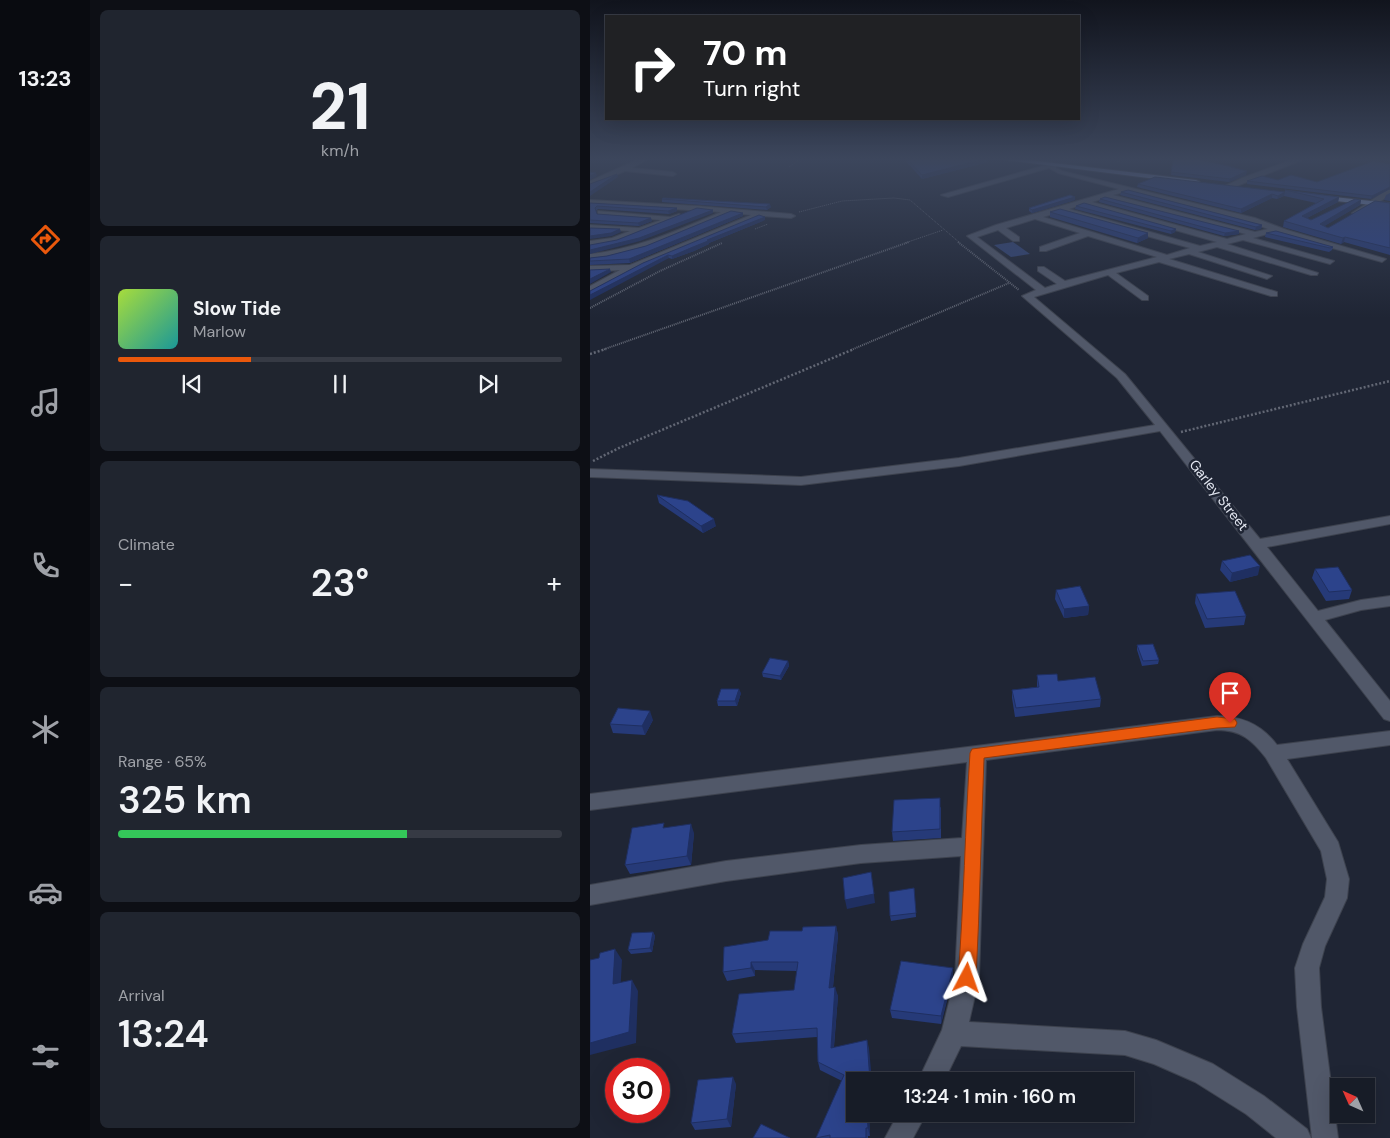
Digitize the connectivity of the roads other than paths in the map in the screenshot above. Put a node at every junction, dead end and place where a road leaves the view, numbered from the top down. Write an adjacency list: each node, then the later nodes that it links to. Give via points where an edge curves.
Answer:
1 (605, 211): 11 (street)
2 (690, 211): 16 (street)
3 (733, 211): 31 (street, via 630,251)
4 (735, 211): 12 (street)
5 (1053, 211): 15 (street)
6 (1068, 211): 28 (street)
7 (1116, 211): 25 (street)
8 (1168, 211): 22 (street)
9 (1218, 211): 20 (street)
10 (1357, 211): 14 (street)
11 (602, 213): 16 (street); 17 (street)
12 (763, 213): 13 (street); 35 (street)
13 (790, 216)
14 (1349, 216)
15 (1034, 217): 18 (street); 21 (street)
16 (672, 218): 19 (street)
17 (590, 226): 19 (street)
18 (999, 228): 24 (street); 45 (street, via 971,236)
19 (643, 229): 26 (street, via 610,241)
20 (1276, 229): 22 (street); 33 (street)
21 (1089, 234): 29 (street); 32 (street)
22 (1256, 234): 23 (street)
23 (1242, 238): 25 (street); 34 (street)
24 (1016, 240)
25 (1226, 242): 27 (street)
26 (590, 244)
27 (1216, 244): 28 (street); 39 (street)
28 (1199, 248): 30 (street)
29 (1044, 249)
30 (1188, 251): 32 (street); 40 (street)
31 (590, 257)
32 (1162, 258): 38 (street); 46 (street)
33 (1382, 259)
34 (1330, 261)
35 (632, 267): 37 (street); 41 (street)
36 (1041, 268): 43 (street)
37 (590, 269)
38 (1109, 272): 43 (street); 47 (street)
39 (1314, 273)
40 (1267, 276)
41 (604, 282): 42 (street); 44 (street)
42 (590, 283)
43 (1064, 285): 45 (street)
44 (590, 290)
45 (1043, 291): 48 (street, Garley Street, via 1027,296 1121,376)
46 (1274, 294)
47 (1145, 298)
48 (1167, 431): 49 (street, via 960,462 801,481); 51 (street, Garley Street)
49 (590, 473)
50 (1390, 520): 51 (street)
51 (1256, 544): 53 (street, Garley Street)
52 (1390, 601): 53 (street)
53 (1314, 617): 54 (street, Garley Street)
54 (1390, 714)
55 (1390, 738): 57 (street)
56 (977, 753): 57 (street, via 1217,723 1230,723 1254,732); 58 (street); 59 (street)
57 (1273, 753): 66 (street, via 1331,849 1338,879 1336,898 1314,944 1307,968)
58 (590, 802)
59 (972, 846): 60 (street, via 861,854 755,867); 61 (street, via 967,978)
60 (590, 895)
61 (954, 1033): 62 (street); 65 (street, via 1124,1043 1156,1052 1204,1073 1255,1105)
62 (935, 1072)
63 (908, 1122): 64 (street)
64 (898, 1138)
65 (1298, 1138)
66 (1325, 1138)

